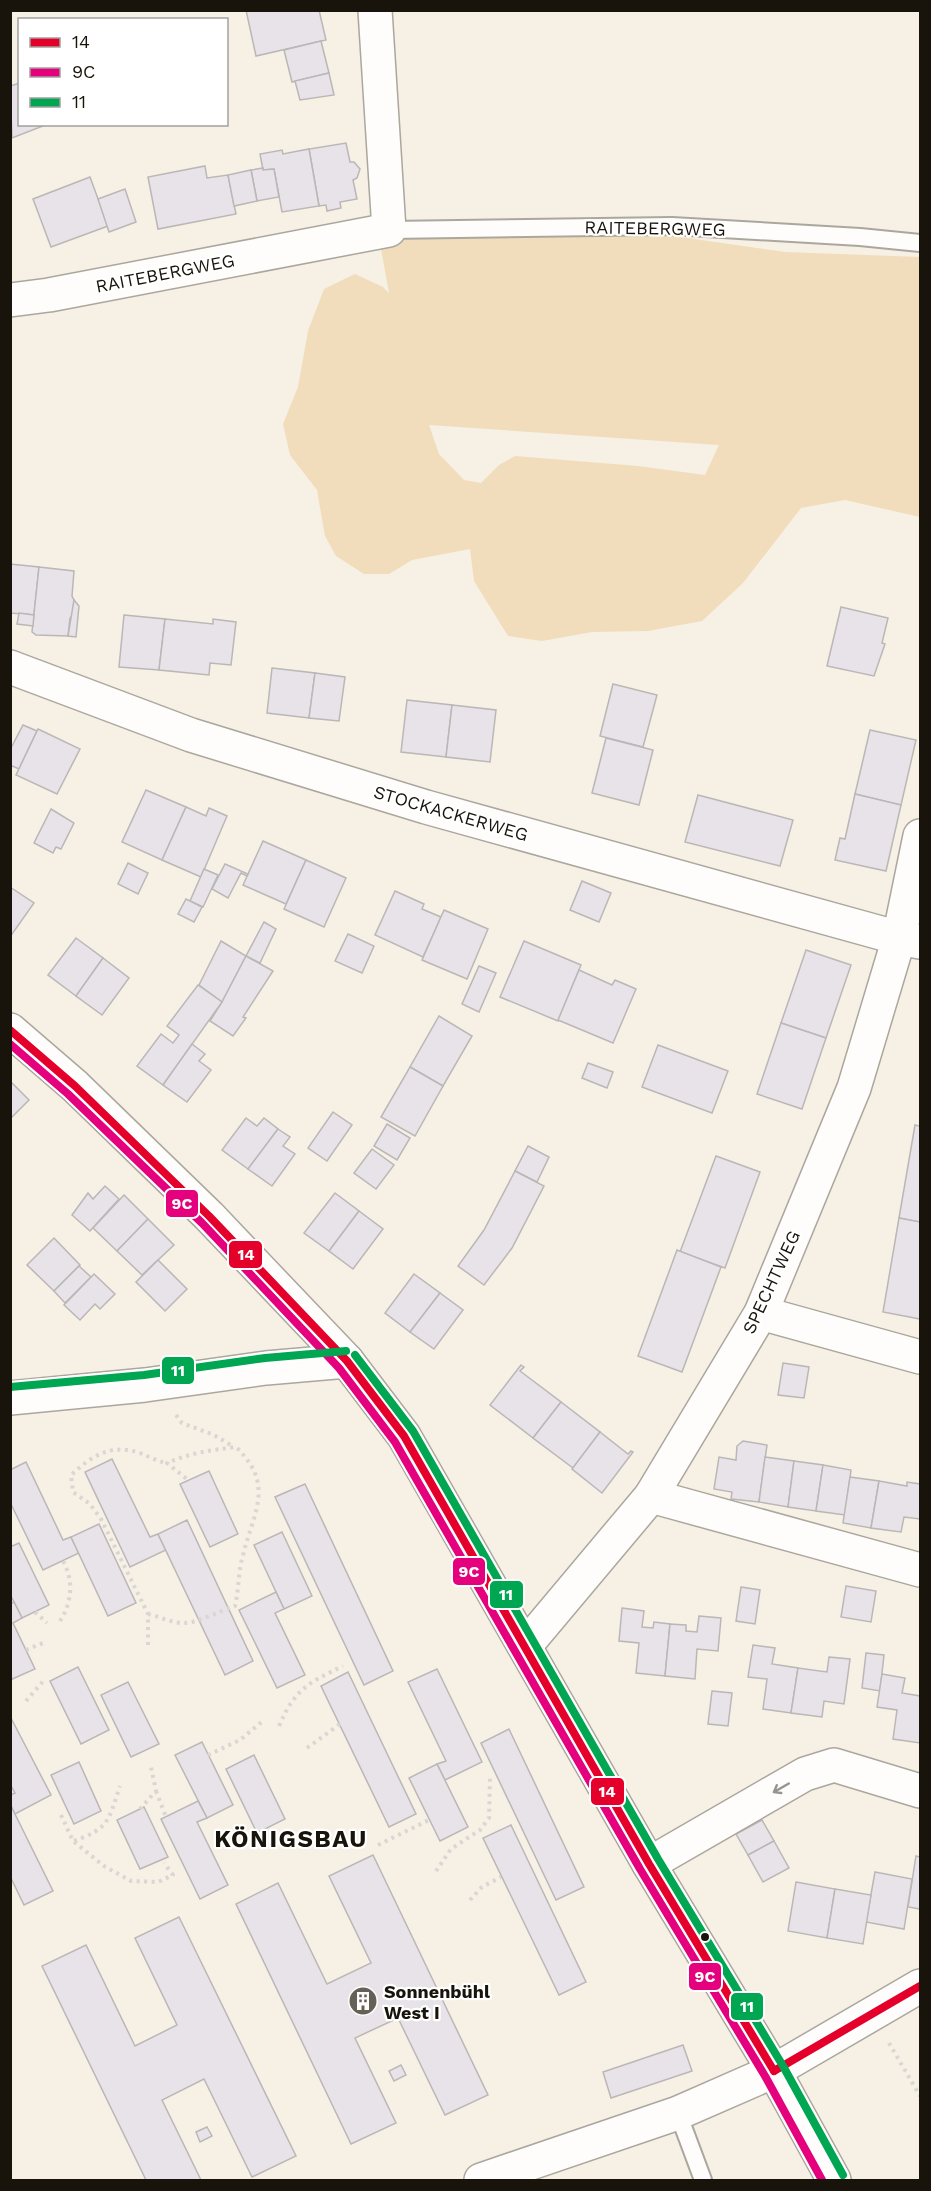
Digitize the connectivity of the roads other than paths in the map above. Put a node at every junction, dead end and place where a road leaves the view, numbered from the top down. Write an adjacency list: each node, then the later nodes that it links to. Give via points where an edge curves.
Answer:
1 (375, 10): 2 (street)
2 (389, 230): 3 (lane, RAITEBERGWEG, via 672,226); 4 (street, RAITEBERGWEG)
3 (921, 243)
4 (10, 300)
5 (10, 667): 7 (street, STOCKACKERWEG, via 191,735 426,807)
6 (921, 836): 7 (street)
7 (910, 940): 9 (street, SPECHTWEG)
8 (10, 1030): 11 (street, via 75,1086 209,1216)
9 (761, 1313): 10 (street); 13 (street, SPECHTWEG)
10 (921, 1357)
11 (347, 1361): 12 (street); 15 (street, via 404,1436)
12 (10, 1398)
13 (651, 1496): 14 (street); 15 (street, SPECHTWEG)
14 (921, 1570)
15 (526, 1645): 17 (street)
16 (921, 1791): 17 (street, one-way to 17, via 834,1765 805,1774)
17 (649, 1864): 19 (street)
18 (921, 1986): 19 (street)
19 (774, 2071): 20 (street); 23 (street)
20 (678, 2113): 21 (street); 22 (lane)
21 (481, 2181)
22 (703, 2181)
23 (834, 2181)

